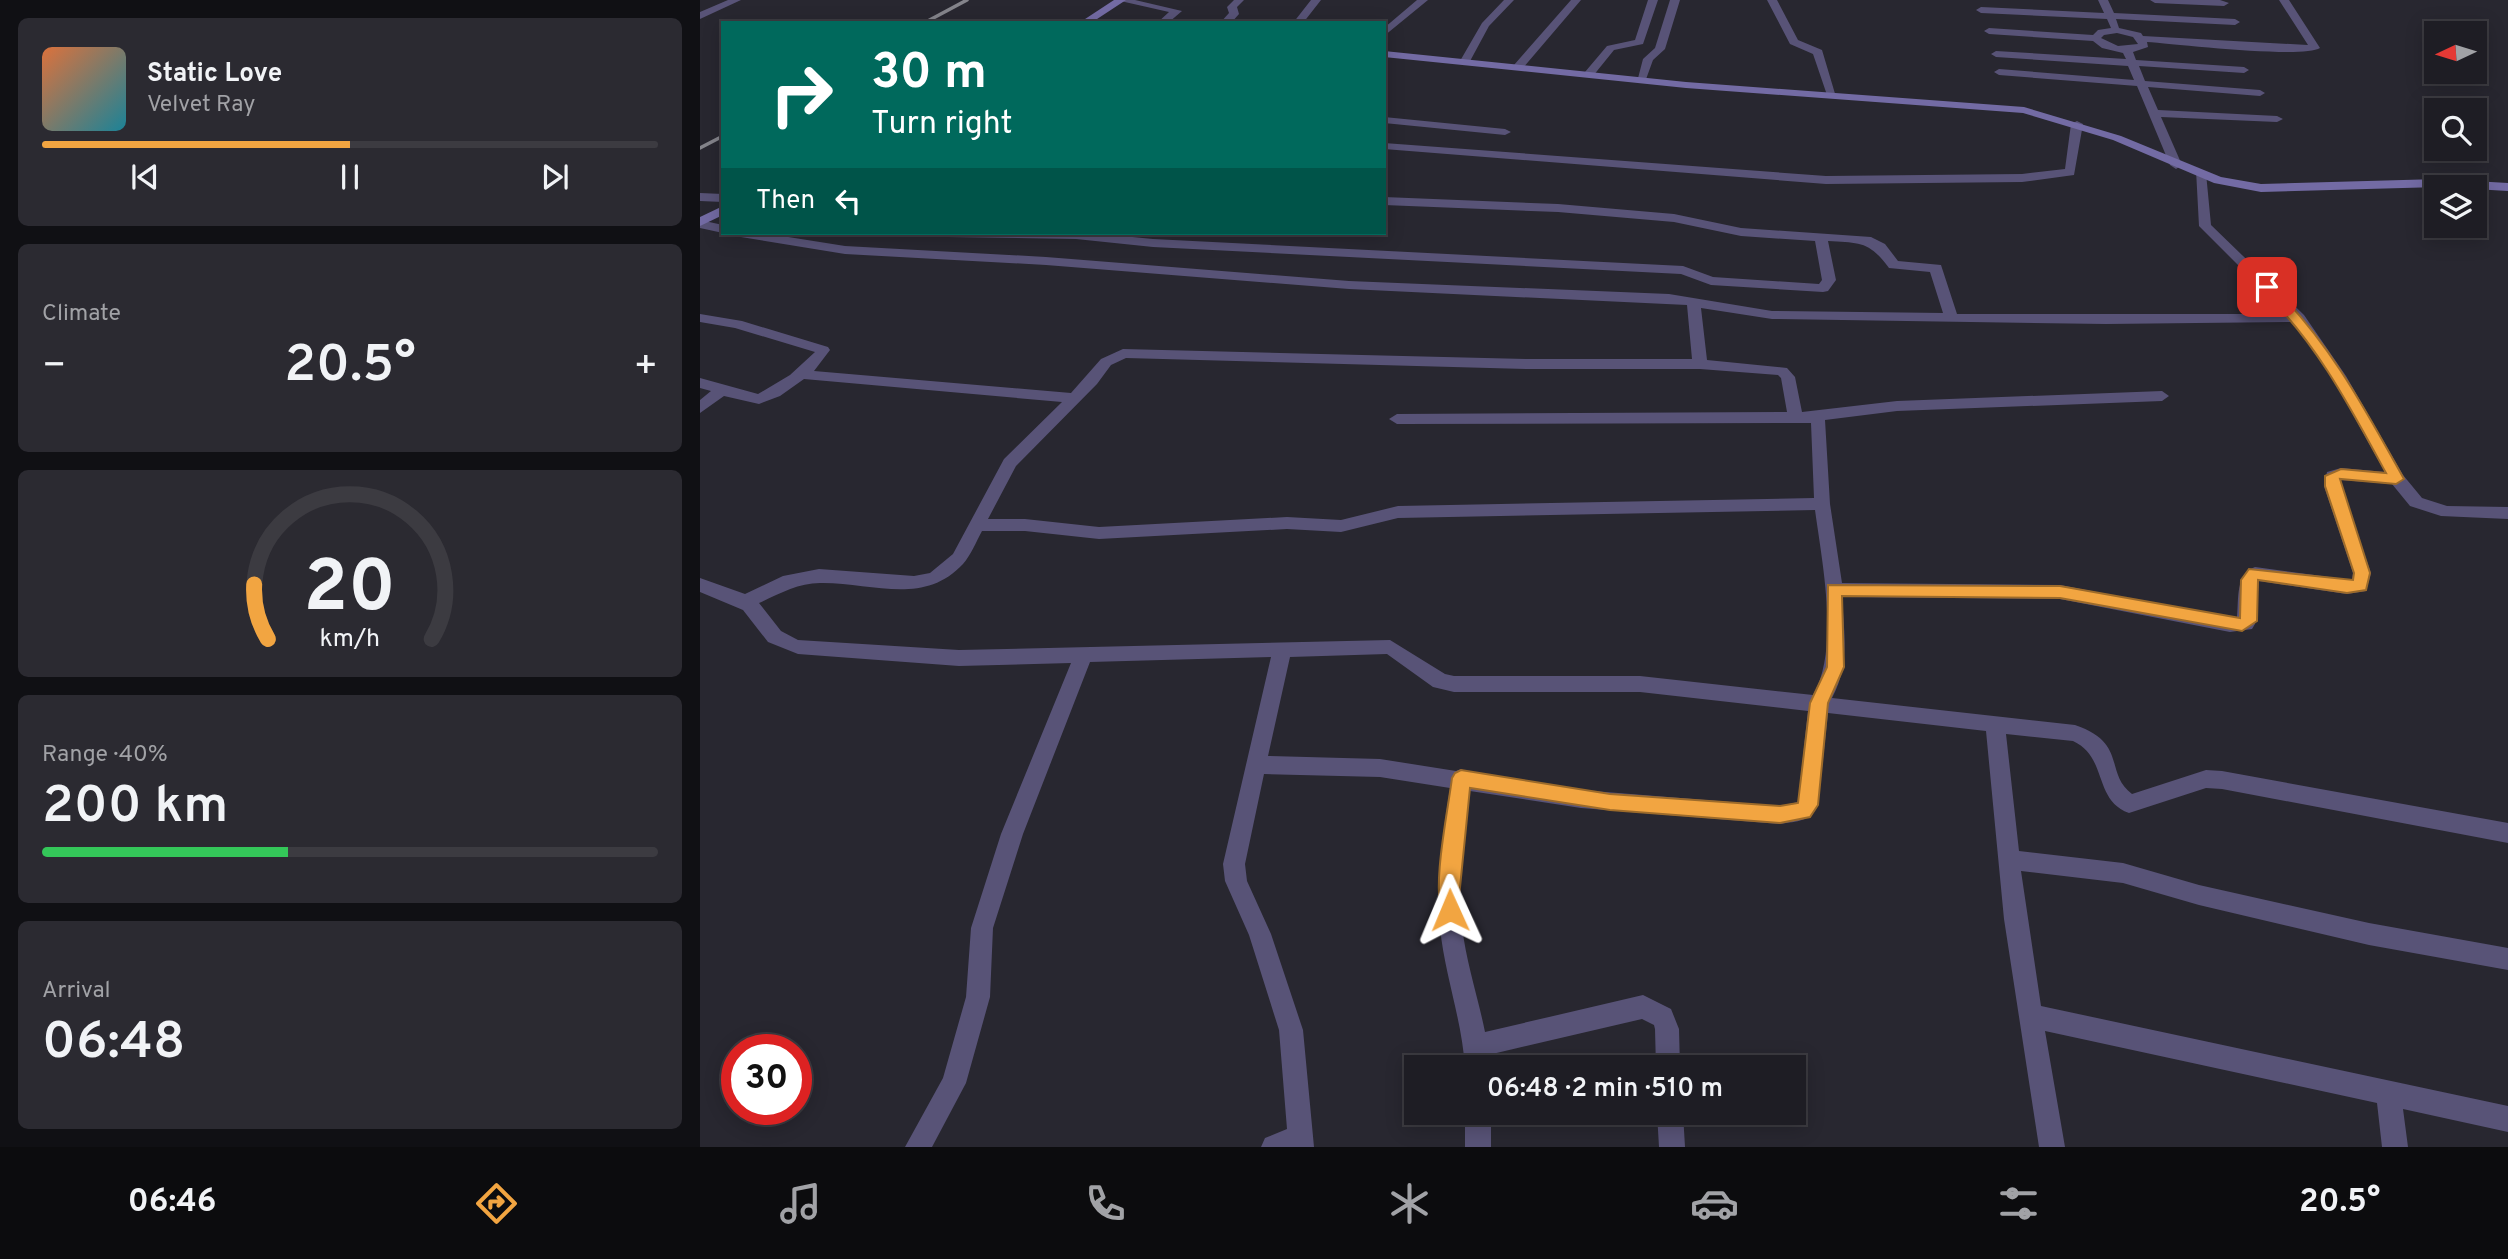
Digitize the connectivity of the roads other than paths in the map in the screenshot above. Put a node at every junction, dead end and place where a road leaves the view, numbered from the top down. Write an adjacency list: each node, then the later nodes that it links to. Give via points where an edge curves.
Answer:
1 (736, 0): 16 (street)
2 (1121, 0): 18 (main road); 19 (street, via 1177,11)
3 (1239, 0): 20 (street)
4 (1316, 0): 21 (street)
5 (1423, 0): 24 (street)
6 (1509, 0): 31 (street, via 1485,25)
7 (1576, 0): 33 (street)
8 (1653, 0): 36 (street, via 1639,42 1611,48)
9 (1675, 0): 37 (street, via 1660,49 1648,59)
10 (1772, 0): 40 (street, via 1794,42 1818,52)
11 (2103, 0): 17 (street)
12 (2155, 0): 14 (street)
13 (2284, 0): 27 (street, via 2315,48)
14 (2224, 3)
15 (1981, 9): 17 (street)
16 (700, 16)
17 (2111, 17): 22 (street); 23 (street)
18 (1087, 21)
19 (1164, 21)
20 (1227, 21)
21 (1300, 21)
22 (2235, 22)
23 (2117, 30): 26 (street, via 2101,32); 27 (street)
24 (1386, 31)
25 (1989, 31): 26 (street)
26 (2096, 38): 28 (street)
27 (2143, 39): 28 (street, via 2144,45)
28 (2127, 50): 32 (street)
29 (1386, 54): 31 (main road)
30 (1996, 54): 32 (street)
31 (1465, 61): 33 (main road)
32 (2133, 63): 34 (street); 38 (street)
33 (1518, 67): 36 (main road)
34 (2244, 70)
35 (1999, 72): 38 (street)
36 (1589, 74): 37 (main road)
37 (1642, 80): 40 (main road)
38 (2142, 85): 39 (street); 41 (street)
39 (2260, 93)
40 (1832, 95): 44 (main road, via 2024,110)
41 (2154, 113): 42 (street); 47 (street)
42 (2277, 119)
43 (1386, 120): 45 (street)
44 (2077, 124): 46 (street, via 2070,172 2022,178 1826,180); 47 (main road)
45 (1506, 132)
46 (1386, 146)
47 (2176, 164): 48 (main road)
48 (2200, 173): 49 (main road, via 2261,188 2439,183); 62 (street, via 2205,226)
49 (2508, 187)
50 (700, 197): 51 (street)
51 (721, 198)
52 (1386, 201): 58 (street, via 1558,208 1674,218 1741,232)
53 (721, 211): 54 (main road)
54 (700, 223): 55 (street)
55 (721, 228)
56 (753, 235): 59 (street, via 845,250 1349,285)
57 (1076, 235): 58 (street, via 1153,243 1630,266 1687,271 1711,281 1823,288 1829,280)
58 (1820, 236): 61 (street, via 1871,242 1899,266 1936,268)
59 (1693, 301): 61 (street, via 1749,314); 63 (street)
60 (700, 318): 64 (street, via 737,324 823,350)
61 (1952, 318): 62 (street)
62 (2299, 318): 72 (street, via 2339,376)
63 (1700, 364): 68 (street, via 1516,364 1135,352 1111,358); 70 (street, via 1782,370)
64 (799, 374): 66 (street, via 763,398 747,399); 68 (street)
65 (700, 383): 66 (street)
66 (722, 390): 69 (street)
67 (2162, 396): 70 (street, via 1897,406)
68 (1075, 398): 75 (street, via 1010,463)
69 (700, 408)
70 (1803, 417): 71 (street); 73 (street, via 1820,424)
71 (1397, 419)
72 (2396, 479): 74 (street, via 2416,502 2431,509); 77 (street, via 2333,476 2332,486 2362,573 2360,586 2255,574 2249,580 2246,624 2230,625 2047,591)
73 (1822, 503): 75 (street, via 1398,512 1341,526 1287,523 1099,533); 77 (street)
74 (2508, 513)
75 (979, 525): 78 (street, via 959,558 935,579 914,583 819,576 789,581)
76 (700, 585): 78 (street)
77 (1833, 590): 81 (street, via 1835,667)
78 (743, 603): 80 (street, via 755,611 768,633 799,647 959,658)
79 (1282, 651): 80 (street); 81 (street, via 1390,647 1440,681 1454,684 1640,684); 83 (street)
80 (1083, 656): 97 (street, via 1012,834 985,918 978,997 954,1083)
81 (1819, 703): 82 (street); 84 (street, via 1808,805 1790,815 1581,799)
82 (1995, 726): 85 (street, via 2086,736 2101,748 2116,792 2129,804 2206,779); 86 (street)
83 (1256, 765): 84 (street, via 1380,768); 96 (street, via 1234,864 1236,881 1261,934 1292,1030)
84 (1461, 778): 89 (street, via 1450,868 1451,929)
85 (2508, 833)
86 (2008, 860): 87 (street, via 2123,873 2369,934); 88 (street)
87 (2508, 959)
88 (2031, 1016): 92 (street); 101 (street)
89 (1477, 1055)
90 (1484, 1055): 91 (street, via 1643,1007 1663,1017)
91 (1668, 1055)
92 (2388, 1093): 93 (street); 102 (street)
93 (2508, 1119)
94 (1478, 1125): 99 (street)
95 (1671, 1125): 100 (street)
96 (1301, 1142): 98 (street)
97 (918, 1147)
98 (1273, 1147)
99 (1478, 1147)
100 (1672, 1147)
101 (2052, 1147)
102 (2395, 1147)

